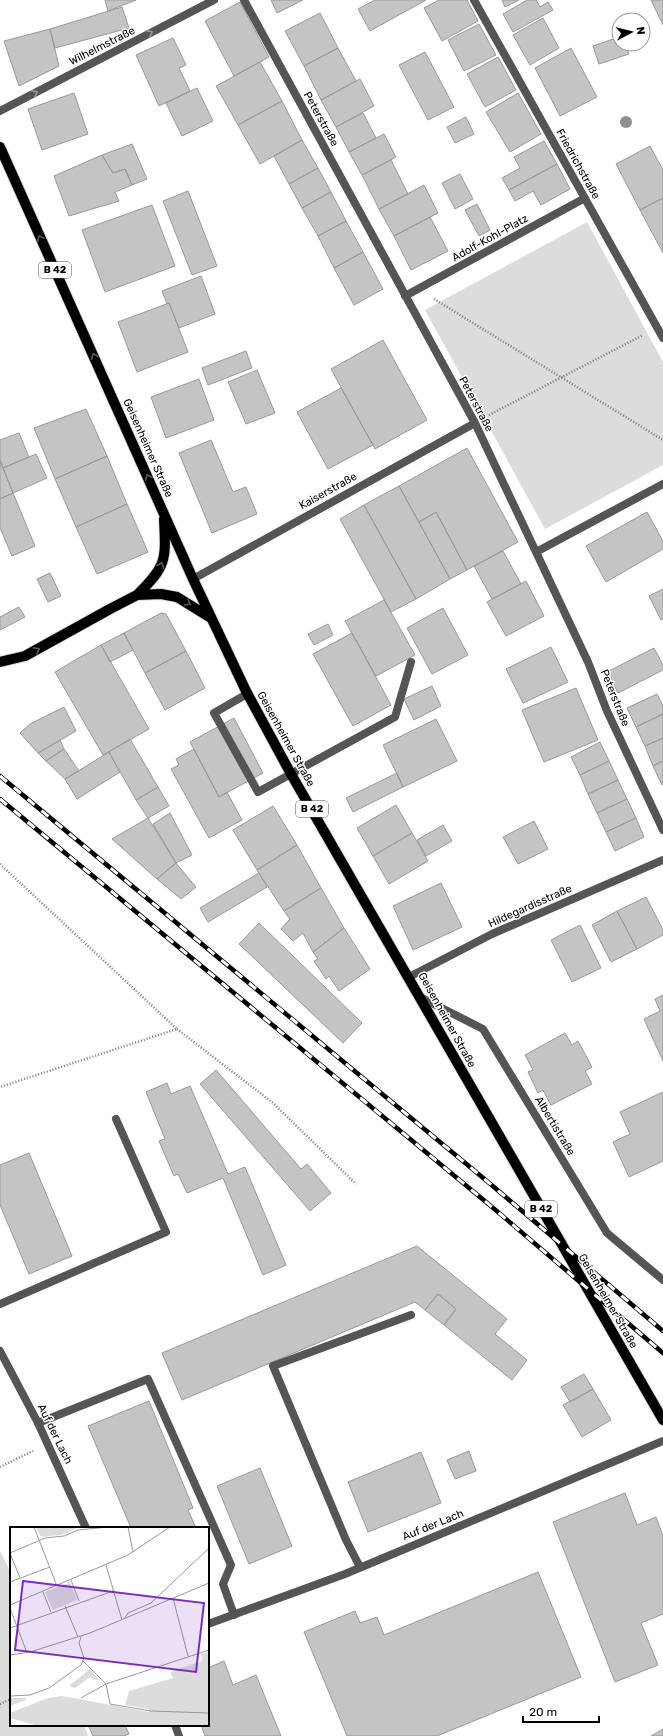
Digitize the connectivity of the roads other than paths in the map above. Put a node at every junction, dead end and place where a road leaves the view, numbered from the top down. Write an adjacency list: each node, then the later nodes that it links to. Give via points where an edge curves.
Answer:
1 (214, 0): 4 (street, Wilhelmstraße, one-way to 1)
2 (244, 0): 7 (street, Peterstraße)
3 (474, 0): 6 (street, Friedrichstraße)
4 (0, 111)
5 (0, 148): 12 (main road, Geisenheimer Straße / B 42, one-way to 5)
6 (585, 198): 7 (street, Adolf-Kohl-Platz); 8 (street, Friedrichstraße)
7 (405, 296): 10 (street, Peterstraße)
8 (660, 326): 9 (street, Friedrichstraße)
9 (663, 338)
10 (475, 423): 13 (street, Peterstraße); 14 (street, Kaiserstraße)
11 (663, 484): 13 (street)
12 (164, 513): 14 (main road, Geisenheimer Straße / B 42); 15 (main road, B 42, one-way to 12, via 161,568 166,552)
13 (536, 552): 21 (street, Peterstraße)
14 (193, 578): 16 (main road, Geisenheimer Straße / B 42)
15 (137, 595): 16 (main road, B 42, one-way to 16, via 161,594 177,597); 17 (main road, B 42, one-way to 15, via 25,656)
16 (211, 618): 19 (main road, Geisenheimer Straße / B 42)
17 (0, 662)
18 (411, 662): 20 (street, via 395,717)
19 (247, 694): 20 (main road, Geisenheimer Straße / B 42); 20 (street, via 214,713 258,792)
20 (291, 774): 23 (main road, Geisenheimer Straße / B 42)
21 (663, 830)
22 (663, 860): 23 (street, Hildegardisstraße, via 492,934)
23 (409, 977): 24 (main road, Geisenheimer Straße / B 42)
24 (420, 997): 26 (street, Albertistraße, via 483,1029 607,1233); 30 (main road, Geisenheimer Straße / B 42)
25 (116, 1119): 27 (street, via 166,1232)
26 (663, 1280)
27 (0, 1304)
28 (411, 1315): 34 (street, via 273,1366 346,1540)
29 (0, 1351): 31 (street, Auf der Lach)
30 (663, 1420)
31 (38, 1424): 33 (street, Auf der Lach); 35 (street, via 148,1378 231,1565 223,1584)
32 (663, 1441): 34 (street, Auf der Lach)
33 (86, 1527)
34 (360, 1567): 35 (street, Auf der Lach)
35 (234, 1614): 36 (street, Auf der Lach)
36 (209, 1624)
37 (174, 1726): 38 (street)
38 (179, 1736)

